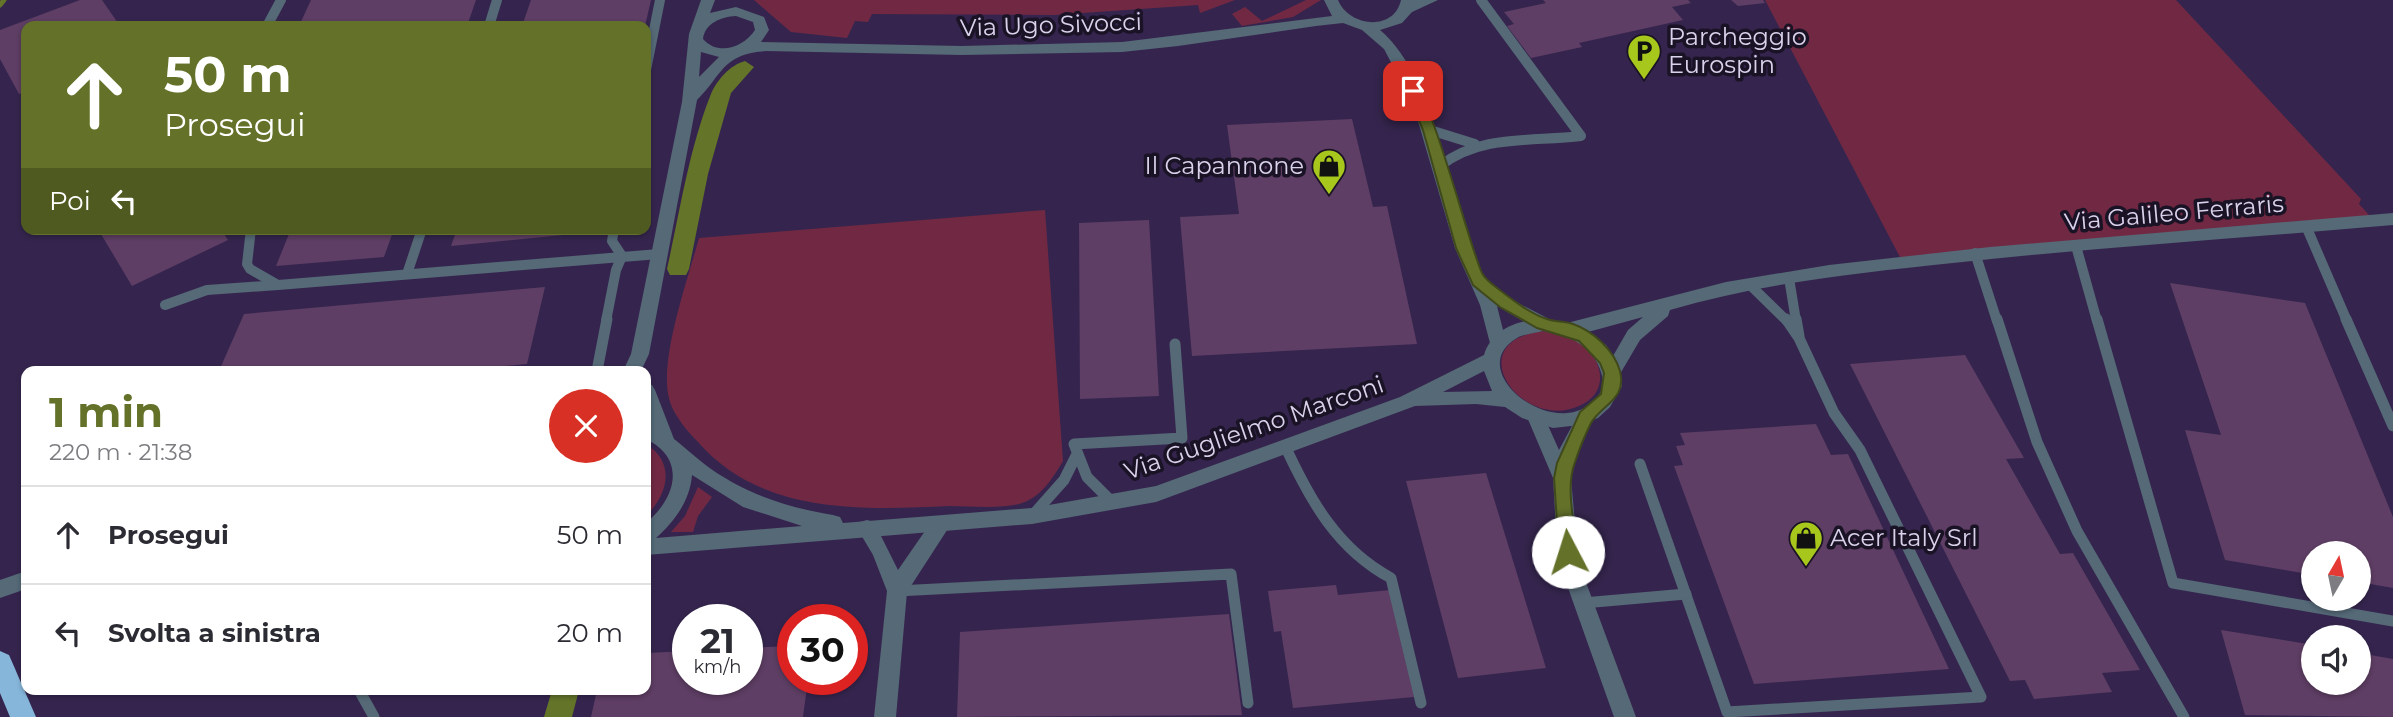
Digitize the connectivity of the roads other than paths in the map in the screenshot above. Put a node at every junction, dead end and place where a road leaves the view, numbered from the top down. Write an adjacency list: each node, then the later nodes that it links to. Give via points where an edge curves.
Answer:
1 (281, 0): 12 (lane)
2 (497, 0): 13 (lane)
3 (660, 0): 20 (lane)
4 (709, 0): 18 (street)
5 (732, 0): 10 (street, Via Ugo Sivocci)
6 (1431, 0): 9 (street)
7 (1480, 0): 25 (lane, via 1581,136)
8 (1331, 3): 11 (street); 14 (street, Via Ugo Sivocci)
9 (1408, 5): 15 (street)
10 (743, 12): 16 (street, Via Ugo Sivocci); 18 (street, via 713,17)
11 (1344, 19): 14 (street, Via Ugo Sivocci); 17 (street)
12 (270, 21)
13 (491, 21)
14 (1298, 22): 19 (street, Via Ugo Sivocci, via 1214,38 1126,47 969,51)
15 (1394, 22): 17 (street); 21 (street)
16 (761, 24): 19 (street, Via Ugo Sivocci); 22 (street, via 759,36)
17 (1366, 26): 21 (street)
18 (697, 34): 22 (street, Via Ugo Sivocci, via 705,50); 23 (street)
19 (804, 44): 22 (street, Via Ugo Sivocci)
20 (651, 46)
21 (1390, 46): 24 (street)
22 (740, 49): 23 (street, via 710,72)
23 (690, 102): 33 (street)
24 (1430, 130): 25 (lane); 26 (street)
25 (1477, 145): 26 (lane, via 1457,152)
26 (1440, 166): 38 (street, via 1463,248)
27 (2393, 219): 28 (street, Via Galileo Ferraris)
28 (2306, 226): 32 (street, Via Galileo Ferraris); 57 (lane)
29 (250, 235): 40 (lane, via 247,264)
30 (420, 235): 36 (lane)
31 (613, 235): 35 (lane)
32 (2076, 246): 34 (street, Via Galileo Ferraris); 75 (lane, via 2172,583)
33 (659, 254): 35 (lane); 49 (street)
34 (1967, 254): 37 (street); 84 (lane, via 2037,442 2077,531)
35 (622, 256): 36 (lane); 50 (lane)
36 (407, 274): 40 (lane)
37 (1789, 278): 39 (street); 45 (lane)
38 (1478, 281): 43 (street); 46 (street)
39 (1748, 284): 41 (street); 45 (lane, via 1783,314)
40 (278, 285): 42 (lane, via 207,290)
41 (1671, 304): 44 (street); 51 (street, via 1634,335)
42 (165, 305)
43 (1542, 324): 44 (street); 46 (street, via 1509,332)
44 (1569, 329): 51 (street, via 1598,347)
45 (1799, 338): 73 (lane, via 1834,413 1860,450 1981,697 1727,712)
46 (1497, 342): 48 (street)
47 (1175, 344): 61 (lane, via 1182,438 1074,444)
48 (1489, 360): 52 (street, via 1490,373); 54 (street, Via Guglielmo Marconi)
49 (641, 362)
50 (598, 366)
51 (1612, 373): 55 (street, via 1608,398)
52 (1506, 400): 54 (street, Via Guglielmo Marconi, via 1448,397); 56 (street)
53 (651, 401): 60 (street)
54 (1406, 402): 59 (street, Via Guglielmo Marconi)
55 (1586, 416): 56 (street, via 1571,421); 63 (street, via 1569,449)
56 (1536, 417): 63 (street)
57 (2393, 426)
58 (651, 434): 60 (street, Via Guglielmo Marconi)
59 (1285, 446): 64 (street, Via Guglielmo Marconi, via 1156,494); 78 (lane, via 1311,502 1348,550 1371,570 1391,579)
60 (672, 447): 67 (street, Via Guglielmo Marconi, via 725,490 761,508); 68 (street, via 683,468 683,483 667,515)
61 (1076, 456): 64 (lane, via 1091,483); 65 (lane, via 1064,480)
62 (1640, 464): 73 (lane)
63 (1562, 478): 74 (street, via 1567,545)
64 (1114, 504): 65 (street, Via Guglielmo Marconi)
65 (1032, 516): 66 (street, Via Guglielmo Marconi)
66 (941, 524): 67 (street, Via Guglielmo Marconi); 72 (street)
67 (867, 528): 69 (street, Via Guglielmo Marconi); 72 (street)
68 (651, 529)
69 (651, 547)
70 (21, 582): 71 (street)
71 (0, 589)
72 (897, 591): 79 (lane, via 1231,573); 82 (street)
73 (1686, 594): 74 (lane)
74 (1583, 603): 83 (street)
75 (2393, 621)
76 (0, 663): 80 (highway)
77 (362, 695): 81 (lane)
78 (1421, 703)
79 (1248, 704)
80 (23, 717)
81 (374, 717)
82 (885, 717)
83 (1625, 717)
84 (2184, 717)

